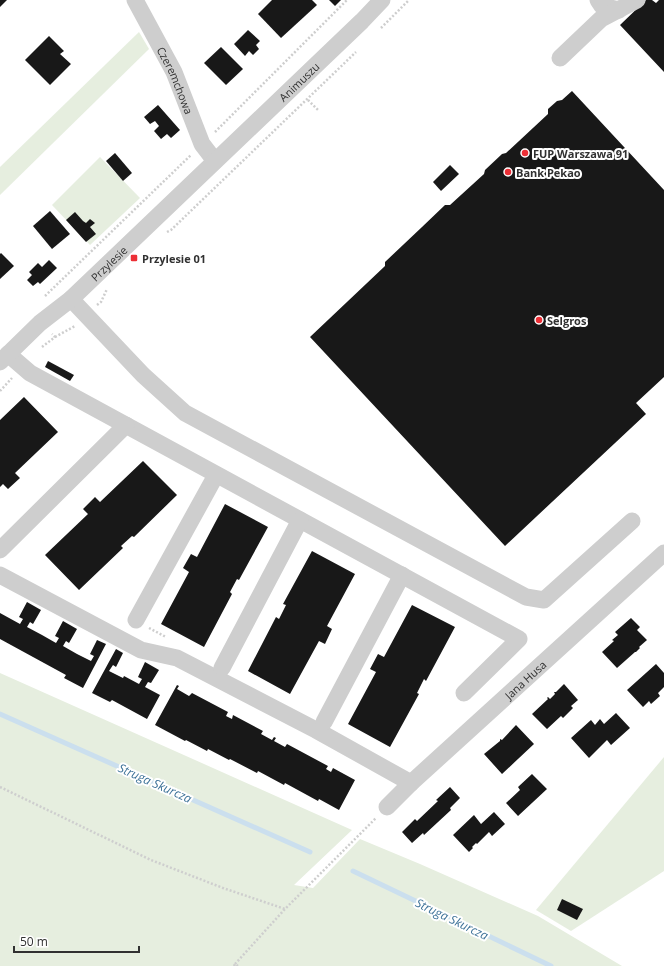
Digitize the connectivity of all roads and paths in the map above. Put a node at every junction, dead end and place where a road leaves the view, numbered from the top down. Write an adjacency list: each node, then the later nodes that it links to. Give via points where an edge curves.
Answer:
1 (135, 0): 13 (street, Czeremchowa, via 174,72)
2 (347, 0): 13 (path)
3 (382, 0): 14 (street, Animuszu)
4 (409, 0): 8 (path)
5 (598, 0): 7 (street, via 602,6)
6 (637, 0): 7 (street)
7 (619, 10): 10 (street, via 601,19)
8 (375, 33)
9 (358, 50): 11 (path)
10 (560, 58)
11 (308, 100): 12 (path); 15 (path, via 170,230)
12 (318, 110)
13 (202, 144): 14 (street, Czeremchowa)
14 (214, 161): 17 (street, Przylesie)
15 (161, 234)
16 (110, 284): 18 (path, via 101,302)
17 (71, 299): 18 (street); 20 (street, Przylesie, via 40,323)
18 (87, 315): 19 (path, via 75,326); 24 (street, via 143,375 185,413 526,598 544,600)
19 (55, 337)
20 (4, 358): 21 (street)
21 (126, 425): 22 (street); 25 (street)
22 (216, 475): 23 (street); 29 (street)
23 (300, 520): 28 (street); 30 (street)
24 (632, 521)
25 (0, 550)
26 (664, 553): 33 (street, Jana Husa)
27 (0, 575): 33 (street, via 141,650 177,658)
28 (402, 575): 31 (street, via 519,639); 32 (street)
29 (136, 620)
30 (222, 668)
31 (464, 693)
32 (324, 722)
33 (411, 783): 35 (street, Jana Husa)
34 (0, 787): 36 (path, via 151,860)
35 (387, 806): 36 (path)
36 (285, 909): 37 (path)
37 (236, 965)

